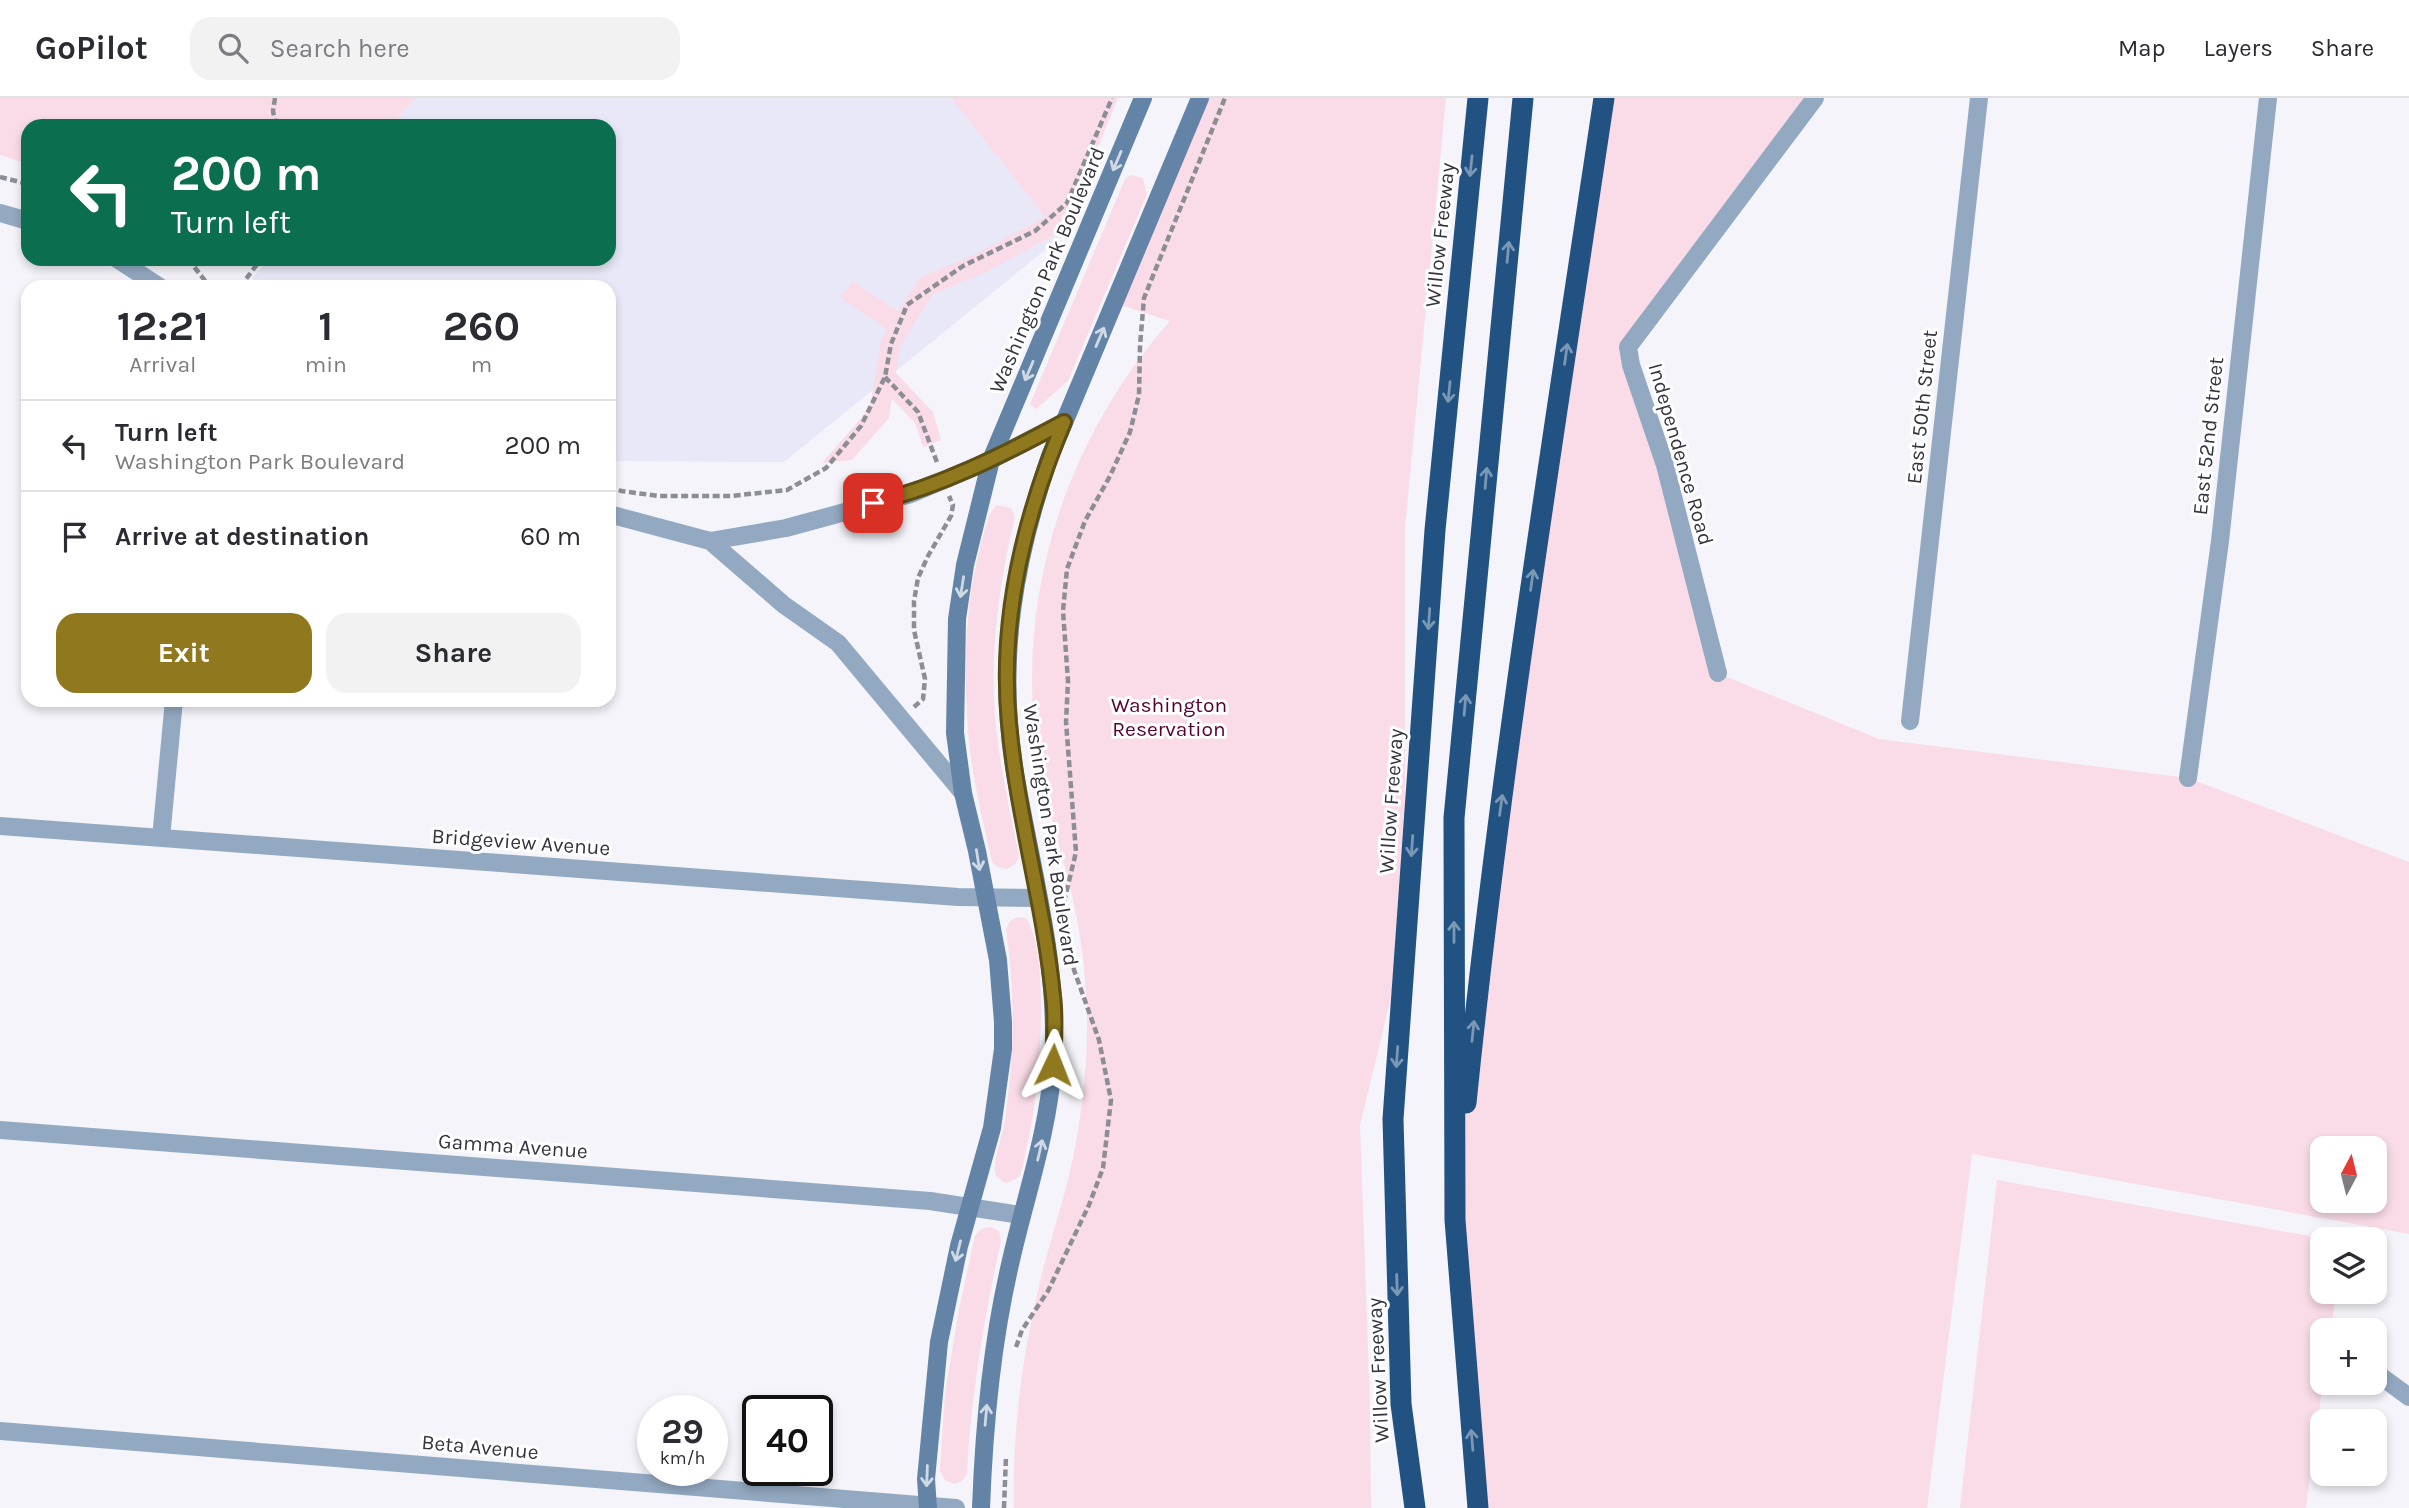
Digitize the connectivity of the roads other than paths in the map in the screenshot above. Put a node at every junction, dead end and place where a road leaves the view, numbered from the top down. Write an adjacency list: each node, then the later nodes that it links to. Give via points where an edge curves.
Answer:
1 (1143, 98): 14 (street, Washington Park Boulevard, one-way to 14)
2 (1200, 98): 13 (street, Washington Park Boulevard, one-way to 2)
3 (1478, 98): 32 (highway, Willow Freeway, one-way to 32, via 1435,530 1393,1119)
4 (1523, 98): 29 (highway, one-way to 4, via 1454,818)
5 (1604, 98): 29 (highway, one-way to 5, via 1482,944)
6 (1815, 98): 17 (street, Independence Road, via 1628,346 1665,465)
7 (1979, 98): 19 (street, East 50th Street)
8 (2268, 98): 20 (street, East 52nd Street, via 2220,541)
9 (0, 213): 10 (street)
10 (21, 218)
11 (128, 266): 12 (street)
12 (149, 280)
13 (1064, 422): 14 (street, Washington Park Boulevard); 25 (street, Washington Park Boulevard, via 1038,491 1022,554 1006,660 1014,766)
14 (991, 460): 16 (street, Washington Park Boulevard, via 911,494 786,528); 21 (street, Washington Park Boulevard, one-way to 21, via 957,619 955,733)
15 (616, 516): 16 (street, Washington Park Boulevard)
16 (710, 541): 21 (street, Washington Park Boulevard, via 784,605 838,643)
17 (1717, 673)
18 (173, 707): 23 (street)
19 (1910, 721)
20 (2188, 778)
21 (963, 793): 24 (street, Washington Park Boulevard, one-way to 24)
22 (0, 826): 23 (street, Bridgeview Avenue)
23 (161, 838): 24 (street, Bridgeview Avenue)
24 (984, 898): 25 (street, Bridgeview Avenue); 27 (street, Washington Park Boulevard, via 998,960 1003,1049 992,1128)
25 (1038, 898): 28 (street, Washington Park Boulevard, one-way to 25, via 1040,1151 1053,1065 1053,997)
26 (0, 1130): 27 (street, Gamma Avenue)
27 (970, 1206): 28 (street, Gamma Avenue); 34 (street, Washington Park Boulevard, one-way to 34, via 939,1342 926,1479)
28 (1021, 1215): 36 (street, Washington Park Boulevard, one-way to 28, via 989,1375)
29 (1455, 1220): 39 (highway, one-way to 29)
30 (2387, 1381): 31 (street)
31 (2409, 1397)
32 (1401, 1404): 37 (highway); 38 (highway, Willow Freeway)
33 (0, 1431): 34 (street, Beta Avenue)
34 (928, 1507): 35 (street, Beta Avenue)
35 (956, 1508)
36 (981, 1508)
37 (1400, 1508)
38 (1415, 1508)
39 (1478, 1508)

